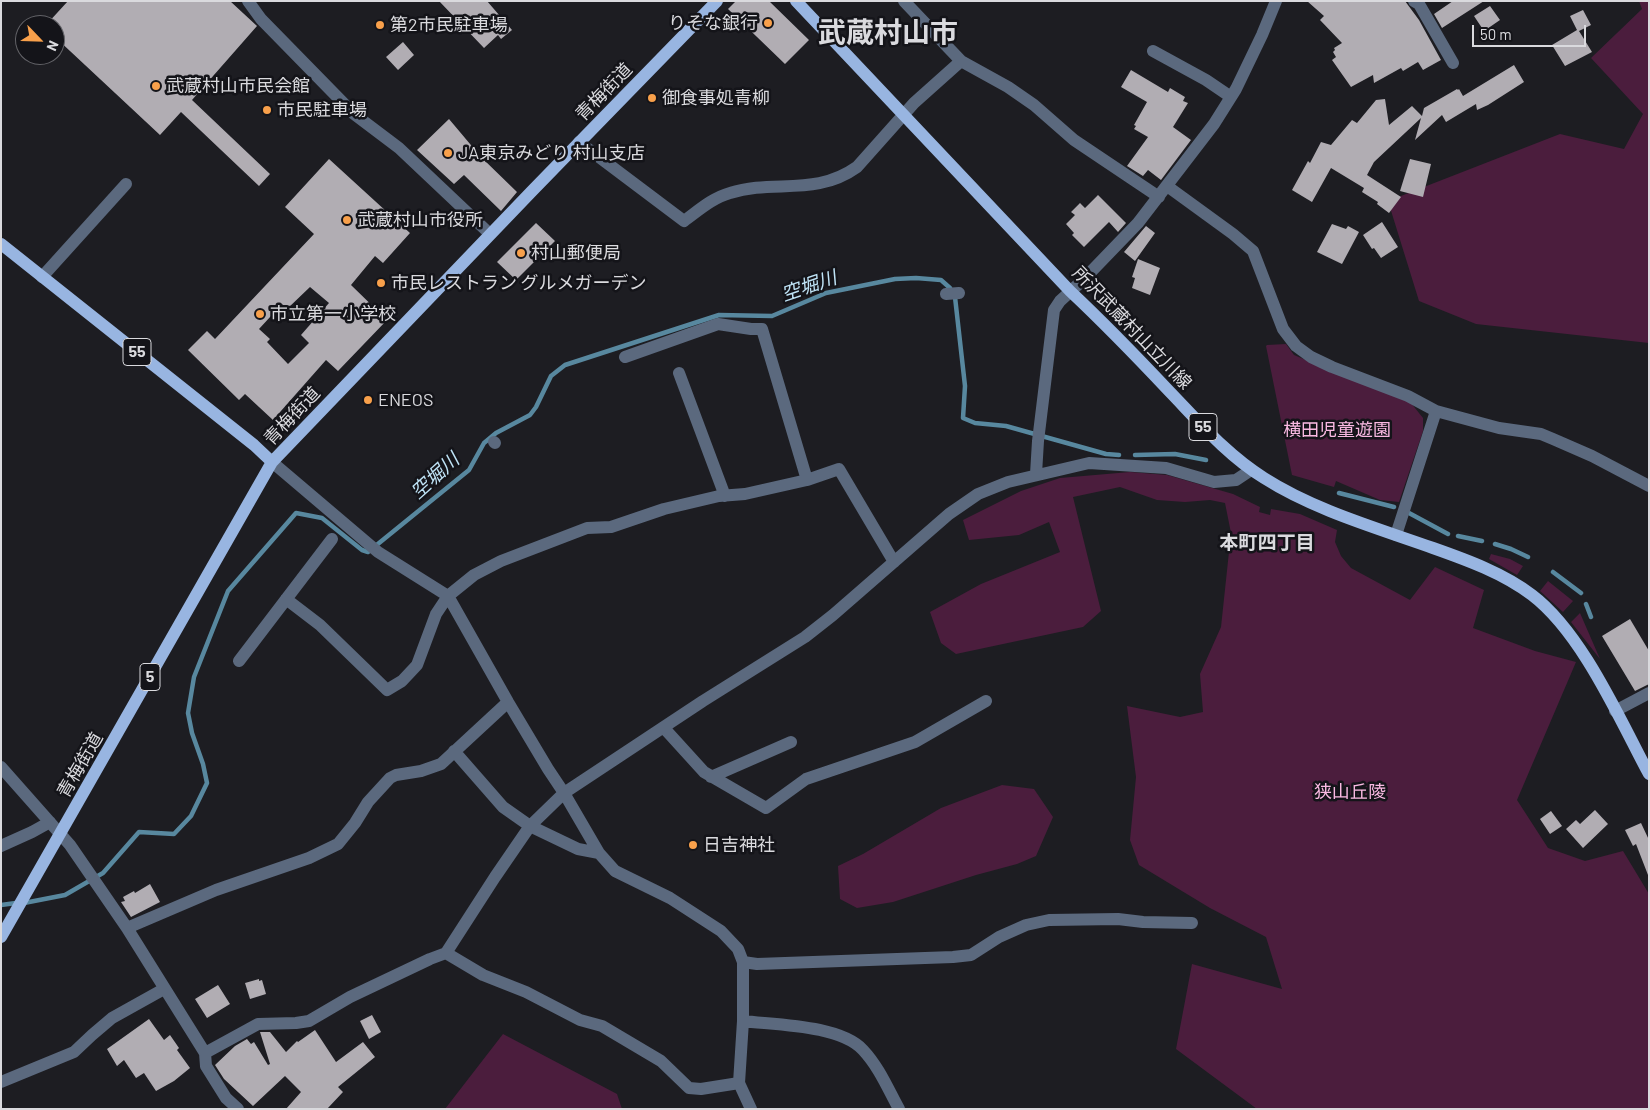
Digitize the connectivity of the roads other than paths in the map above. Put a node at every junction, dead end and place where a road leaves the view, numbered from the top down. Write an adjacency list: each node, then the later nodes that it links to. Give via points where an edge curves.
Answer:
1 (248, 1): 16 (street, via 354,114 405,153)
2 (717, 1): 12 (main road, 青梅街道 / 5)
3 (796, 1): 11 (main road, 所沢武蔵村山立川線 / 55)
4 (904, 1): 8 (street)
5 (1276, 1): 10 (street)
6 (1419, 2): 9 (street)
7 (1153, 51): 10 (street)
8 (961, 61): 11 (street); 15 (street, via 1008,87 1074,140)
9 (1453, 63)
10 (1231, 97): 14 (street)
11 (903, 115): 12 (street, via 857,167 841,176 808,186 729,193 716,198 684,222); 19 (main road, 所沢武蔵村山立川線 / 55)
12 (580, 142): 16 (main road, 青梅街道 / 5)
13 (126, 184): 18 (street)
14 (1167, 186): 15 (street); 24 (street, via 1253,251 1283,329 1296,346 1332,367 1408,396)
15 (1158, 197): 19 (street, via 1138,223)
16 (490, 234): 25 (main road, 青梅街道 / 5)
17 (1, 244): 18 (main road, 55)
18 (42, 277): 25 (main road, 55)
19 (1070, 291): 26 (main road, 所沢武蔵村山立川線 / 55, via 1112,330 1218,442); 27 (street, via 1054,310)
20 (960, 293): 21 (street)
21 (946, 294)
22 (625, 357): 28 (street, via 718,324 762,329)
23 (679, 373): 30 (street)
24 (1436, 411): 29 (street, via 1499,428 1541,434); 31 (street)
25 (272, 462): 34 (street, via 374,549); 50 (main road, 青梅街道 / 5)
26 (1251, 470): 27 (street, via 1227,482 1214,482 1179,470 1124,464 1089,463); 31 (main road, 所沢武蔵村山立川線 / 55, via 1305,500)
27 (1036, 474): 33 (street, via 978,494 949,514)
28 (808, 480): 30 (street); 33 (street, via 839,469)
29 (1649, 486)
30 (725, 496): 34 (street, via 664,509 611,527 587,528 501,561 474,575)
31 (1396, 535): 40 (main road, 所沢武蔵村山立川線 / 55, via 1466,560 1532,595 1560,622 1583,654)
32 (332, 539): 35 (street)
33 (894, 562): 41 (street, via 805,637)
34 (448, 596): 35 (street, via 436,614 417,665 402,681 387,690 320,625); 39 (street)
35 (286, 599): 36 (street)
36 (239, 661)
37 (1649, 693): 40 (street)
38 (986, 701): 46 (street, via 915,742 806,779 766,808)
39 (508, 702): 43 (street); 47 (street)
40 (1615, 711): 45 (main road, 所沢武蔵村山立川線 / 55)
41 (664, 728): 46 (street); 47 (street)
42 (792, 742): 46 (street)
43 (454, 751): 49 (street, via 502,807); 54 (street, via 441,764 390,778 338,844)
44 (1, 767): 48 (street)
45 (1649, 774)
46 (711, 777)
47 (564, 792): 49 (street); 52 (street)
48 (50, 822): 50 (street); 51 (street)
49 (530, 826): 52 (street, via 578,849); 56 (street)
50 (60, 834): 54 (street); 55 (main road, 青梅街道 / 5)
51 (1, 846)
52 (599, 853): 57 (street, via 615,871 670,898 721,931 738,949)
53 (1192, 923): 57 (street, via 1049,920 1026,925 971,954 953,957)
54 (127, 928): 58 (street)
55 (1, 937)
56 (446, 954): 60 (street, via 350,997 309,1021 258,1024); 62 (street, via 580,1020 602,1026 662,1061 689,1088)
57 (743, 962): 59 (street)
58 (164, 989): 60 (street); 61 (street, via 112,1018 74,1052)
59 (743, 1021): 62 (street); 65 (street, via 827,1030 850,1039 874,1064)
60 (205, 1053): 63 (street, via 206,1066 226,1098)
61 (1, 1082)
62 (739, 1083): 64 (street)
63 (238, 1109)
64 (751, 1109)
65 (899, 1109)

